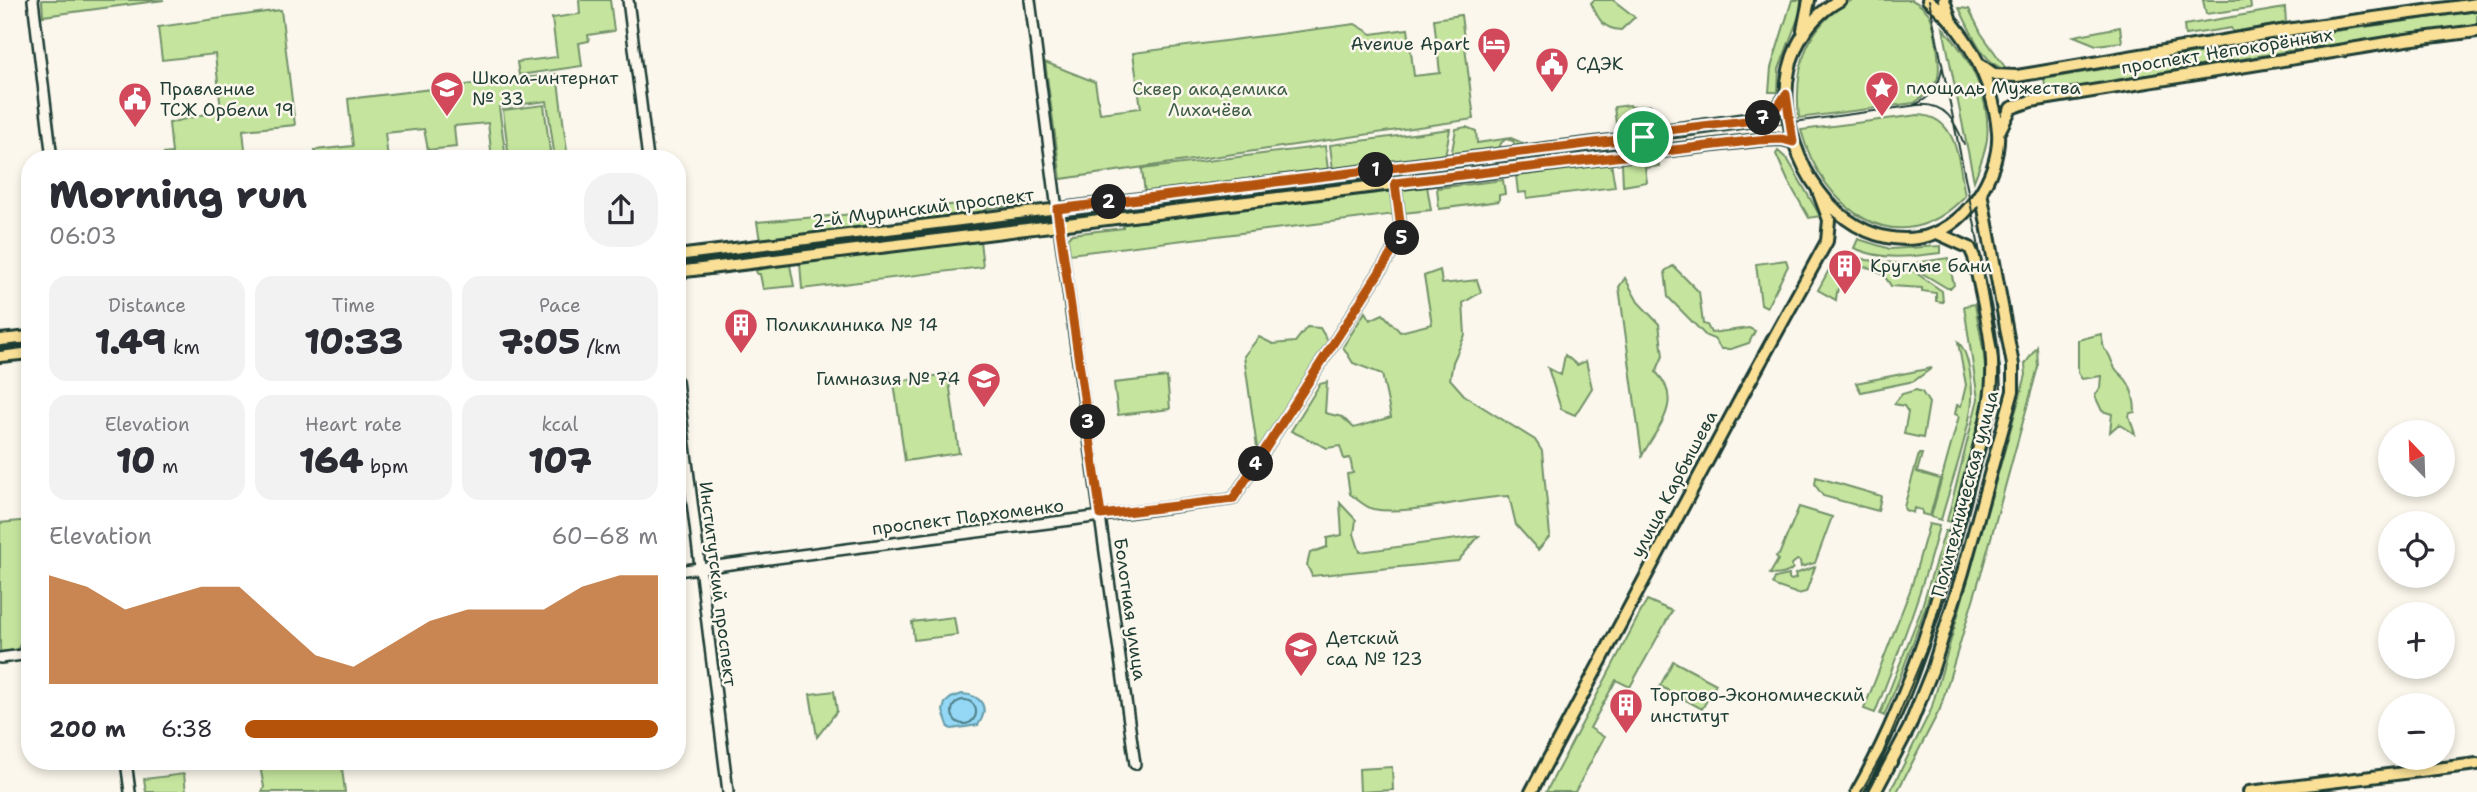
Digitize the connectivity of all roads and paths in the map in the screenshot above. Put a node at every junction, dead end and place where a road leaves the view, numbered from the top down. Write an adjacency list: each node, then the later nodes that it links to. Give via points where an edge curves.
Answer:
1 (33, 0): 16 (street)
2 (628, 0): 17 (street)
3 (1030, 0): 21 (street, Болотная улица)
4 (1809, 0): 11 (main road)
5 (1840, 0): 11 (main road)
6 (1928, 0): 9 (main road)
7 (1944, 0): 9 (main road)
8 (2477, 4): 12 (main road, проспект Непокорённых, via 2268,33 2017,76 1995,75)
9 (1951, 20): 12 (main road)
10 (2477, 31): 14 (main road, проспект Непокорённых, via 2023,103 2011,108)
11 (1802, 33): 13 (main road)
12 (1981, 65): 14 (main road)
13 (1786, 94): 15 (main road); 21 (main road, 2-й Муринский проспект, via 1774,113 1755,120)
14 (1998, 133): 20 (main road, via 1993,163)
15 (1793, 142): 18 (main road, 2-й Муринский проспект, via 1758,140); 19 (main road)
16 (51, 150)
17 (647, 150)
18 (1395, 183): 22 (main road, 2-й Муринский проспект); 33 (street, проспект Пархоменко, via 1402,237 1233,499)
19 (1818, 191): 23 (main road, via 1842,215 1868,231 1895,238); 43 (main road, улица Карбышева, via 1829,220 1828,240)
20 (1981, 192): 23 (main road, via 1954,222); 31 (main road, Политехническая улица, via 2013,365)
21 (1057, 209): 22 (street, Болотная улица); 24 (main road, 2-й Муринский проспект)
22 (1059, 224): 25 (main road, 2-й Муринский проспект); 33 (street, Болотная улица)
23 (1937, 233): 30 (main road, Политехническая улица, via 1970,248 1974,257 1992,360 1992,389)
24 (686, 255)
25 (686, 271)
26 (21, 338): 27 (main road)
27 (0, 340)
28 (21, 354): 29 (main road)
29 (0, 356)
30 (1983, 428): 31 (main road, via 1989,437); 44 (main road, Политехническая улица, via 1929,628 1883,745)
31 (2002, 434): 45 (main road, Политехническая улица, via 1932,671)
32 (686, 454): 34 (street, Институтский проспект)
33 (1101, 515): 34 (street, проспект Пархоменко); 38 (street, Болотная улица)
34 (700, 568): 35 (street, проспект Пархоменко); 42 (street, Институтский проспект)
35 (686, 570)
36 (21, 655): 37 (street)
37 (0, 658)
38 (1135, 764)
39 (2477, 767): 46 (main road); 47 (main road)
40 (127, 770): 41 (street)
41 (130, 792)
42 (728, 792)
43 (1531, 792)
44 (1857, 792)
45 (1875, 792)
46 (2249, 792)
47 (2291, 792)

